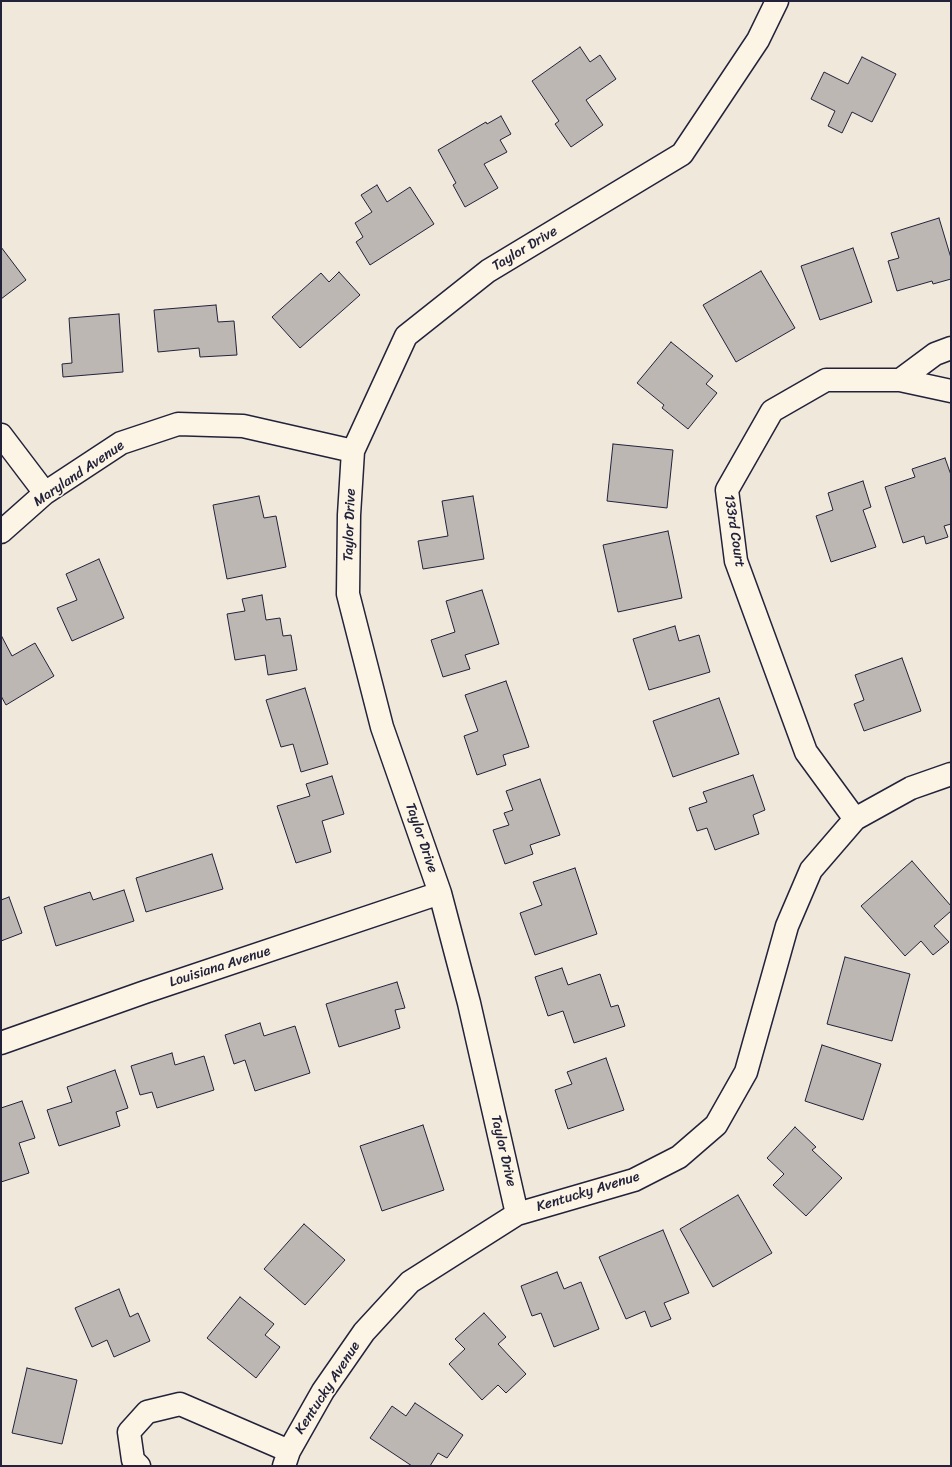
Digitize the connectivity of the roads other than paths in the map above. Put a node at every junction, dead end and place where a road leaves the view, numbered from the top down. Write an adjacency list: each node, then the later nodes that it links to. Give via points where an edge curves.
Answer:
1 (777, 1): 6 (street, Taylor Drive, via 758,40 682,154 488,271 406,336)
2 (951, 348): 3 (street, via 936,354)
3 (900, 380): 4 (street, 133rd Court); 10 (street, 133rd Court, via 826,380 772,411 727,490 736,561 806,752)
4 (951, 391)
5 (1, 435): 7 (street)
6 (353, 451): 7 (street, Maryland Avenue, via 243,426 178,424 121,442); 11 (street, Taylor Drive, via 348,594 382,727)
7 (45, 493): 8 (street, Maryland Avenue)
8 (1, 532)
9 (951, 774): 10 (street, Kentucky Avenue, via 911,788)
10 (855, 819): 13 (street, Kentucky Avenue, via 811,870 787,926 746,1072 716,1125 679,1158 634,1180)
11 (440, 893): 12 (street, Louisiana Avenue, via 145,992); 13 (street, Taylor Drive, via 469,1003)
12 (1, 1044)
13 (517, 1214): 14 (street, Kentucky Avenue, via 410,1282 364,1332 322,1391)
14 (286, 1458): 15 (street, via 180,1404 147,1412 129,1432 132,1460)
15 (139, 1466)

